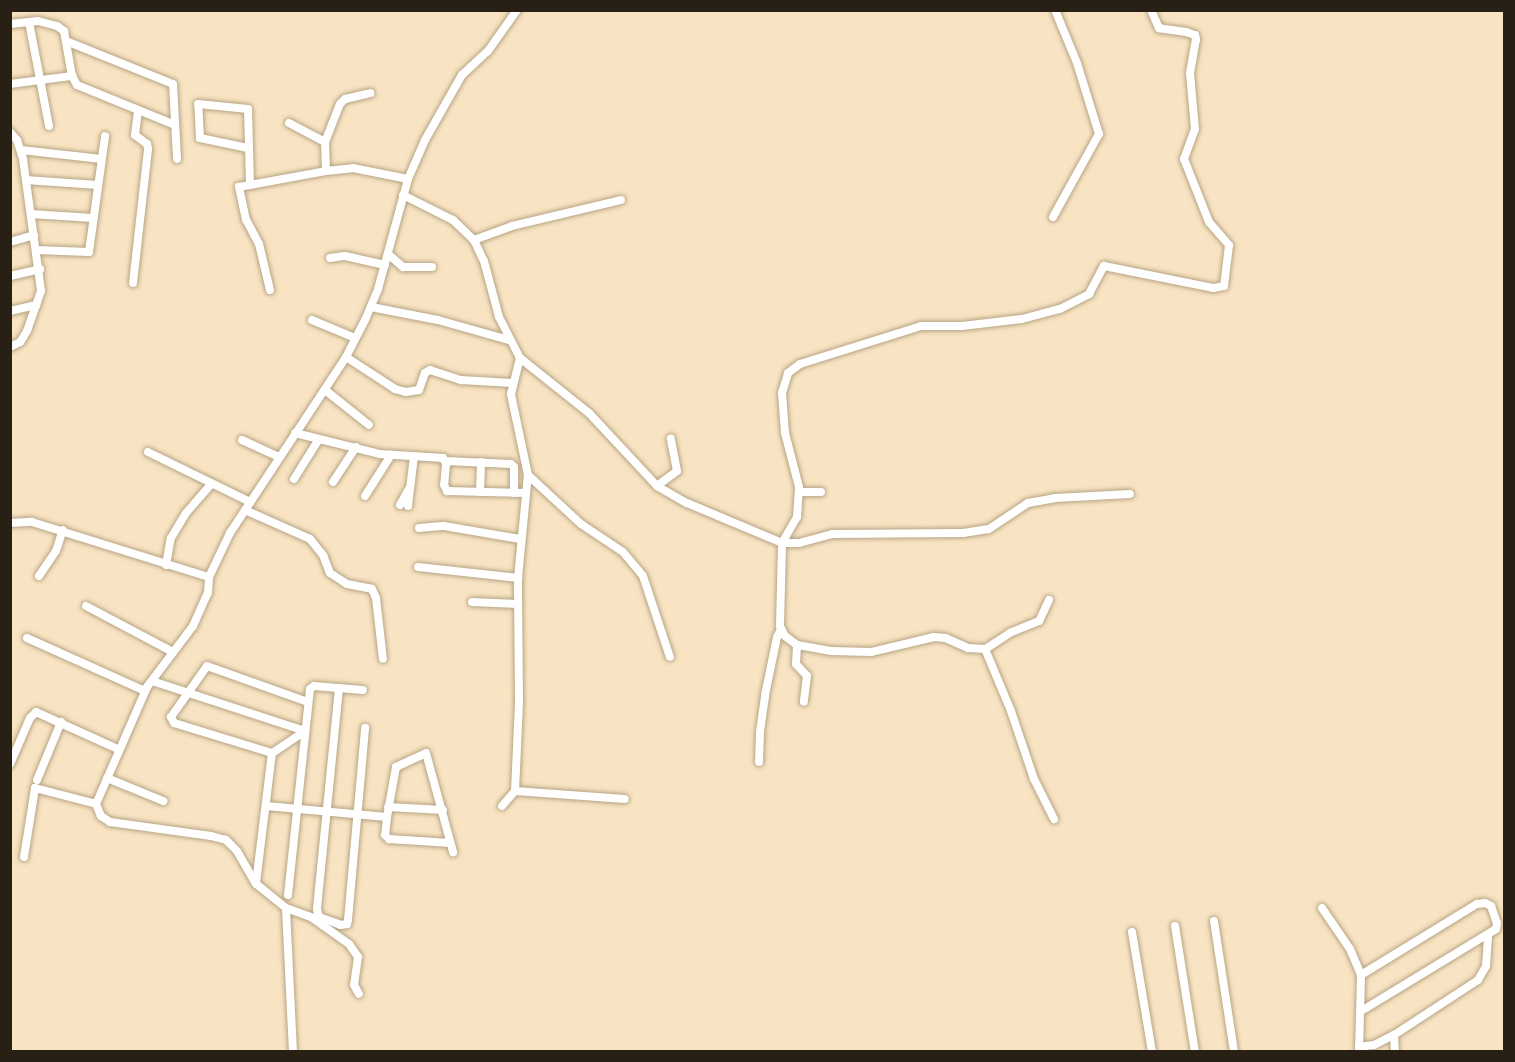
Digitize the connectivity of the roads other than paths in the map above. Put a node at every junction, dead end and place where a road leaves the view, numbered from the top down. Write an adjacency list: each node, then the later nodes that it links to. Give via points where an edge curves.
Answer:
1 (1055, 10): 30 (street, via 1077,63 1098,134)
2 (1151, 10): 73 (street, via 1160,28 1195,35 1190,74 1195,129 1184,159 1209,222 1229,245 1224,286 1213,288 1104,266 1089,294 1060,309 1022,319 921,326 800,364 788,373 782,393 785,433)
3 (515, 11): 23 (street, via 488,51 462,75)
4 (29, 22): 5 (street); 6 (street, via 57,26 64,31); 8 (street)
5 (10, 24)
6 (66, 41): 7 (street); 13 (street, via 169,81 175,90)
7 (72, 76): 8 (street); 11 (street, via 81,88)
8 (39, 80): 9 (street); 14 (street)
9 (10, 84)
10 (370, 93): 17 (street, via 340,104)
11 (138, 110): 13 (street); 42 (street, via 135,135 148,148)
12 (289, 123): 17 (street)
13 (175, 124): 21 (street)
14 (49, 126)
15 (11, 132): 19 (street)
16 (105, 136): 20 (street)
17 (325, 142): 22 (street)
18 (248, 148): 18 (street, via 200,138 198,104 248,109); 25 (street)
19 (21, 150): 20 (street); 24 (street)
20 (101, 159): 26 (street)
21 (177, 159)
22 (326, 171): 23 (street, via 353,168); 25 (street)
23 (408, 179): 27 (street)
24 (26, 180): 26 (street); 29 (street)
25 (250, 183): 43 (street, via 239,187 239,191 246,220 259,244)
26 (98, 185): 31 (street)
27 (403, 195): 33 (street, via 453,220); 36 (street)
28 (621, 200): 33 (street, via 512,226)
29 (31, 214): 31 (street); 32 (street)
30 (1053, 217)
31 (93, 218): 35 (street, via 88,253)
32 (34, 236): 34 (street); 35 (street)
33 (474, 240): 49 (street)
34 (10, 242)
35 (36, 250): 40 (street)
36 (388, 254): 38 (street); 39 (street, via 404,267)
37 (330, 258): 38 (street, via 345,256)
38 (385, 265): 45 (street)
39 (432, 267)
40 (40, 268): 41 (street); 44 (street, via 41,291)
41 (10, 276)
42 (133, 284)
43 (270, 290)
44 (36, 305): 46 (street); 50 (street, via 27,331 20,342)
45 (371, 307): 48 (street); 49 (street)
46 (10, 311)
47 (312, 320): 48 (street)
48 (356, 338): 51 (street)
49 (509, 340): 52 (street)
50 (10, 347)
51 (346, 357): 53 (street, via 406,392 419,390 430,370 461,380); 54 (street)
52 (520, 358): 53 (street); 71 (street, via 589,413)
53 (512, 383): 67 (street)
54 (325, 390): 55 (street); 56 (street)
55 (369, 424)
56 (295, 433): 57 (street); 64 (street)
57 (319, 439): 60 (street); 68 (street)
58 (671, 439): 71 (street, via 677,471)
59 (242, 440): 64 (street)
60 (356, 447): 62 (street); 69 (street)
61 (148, 452): 70 (street)
62 (391, 455): 63 (street); 78 (street)
63 (414, 456): 65 (street); 79 (street, via 412,484)
64 (279, 457): 80 (street)
65 (446, 461): 66 (street); 72 (street, via 447,491)
66 (481, 462): 72 (street); 75 (street, via 511,464)
67 (528, 475): 76 (street); 100 (street, via 581,524 623,552 643,576)
68 (294, 479)
69 (333, 482)
70 (211, 484): 80 (street); 86 (street, via 171,538)
71 (657, 486): 85 (street, via 687,503)
72 (480, 492): 75 (street)
73 (799, 492): 74 (street); 85 (street, via 797,517)
74 (821, 492)
75 (514, 493): 76 (street)
76 (525, 493): 84 (street)
77 (1130, 494): 85 (street, via 1028,503 988,528 963,533 833,534)
78 (365, 496)
79 (404, 505)
80 (247, 506): 89 (street); 101 (street, via 310,539 330,573 347,584 372,589)
81 (10, 523): 83 (street, via 32,522)
82 (418, 528): 84 (street, via 444,526)
83 (63, 530): 86 (street); 88 (street, via 56,551)
84 (520, 539): 90 (street)
85 (782, 543): 95 (street)
86 (166, 566): 89 (street)
87 (418, 567): 90 (street)
88 (39, 576)
89 (209, 577): 99 (street, via 208,592 193,626)
90 (518, 578): 93 (street)
91 (1048, 600): 98 (street, via 1039,621)
92 (472, 602): 93 (street)
93 (518, 604): 118 (street)
94 (86, 606): 99 (street)
95 (781, 629): 97 (street); 114 (street, via 765,695)
96 (27, 638): 105 (street)
97 (797, 645): 98 (street, via 871,652 934,637); 108 (street, via 796,664 807,676)
98 (985, 649): 129 (street, via 1034,779)
99 (173, 652): 102 (street)
100 (670, 657)
101 (383, 659)
102 (152, 681): 105 (street); 106 (street)
103 (339, 688): 104 (street); 107 (street, via 313,686); 126 (street)
104 (363, 690)
105 (145, 691): 112 (street)
106 (188, 693): 107 (street, via 207,666); 111 (street); 113 (street, via 171,716 172,722)
107 (308, 702): 111 (street)
108 (804, 702)
109 (61, 722): 112 (street); 115 (street, via 40,713 32,714); 117 (street)
110 (364, 728): 128 (street)
111 (305, 731): 113 (street); 124 (street)
112 (118, 748): 116 (street)
113 (272, 753): 122 (street)
114 (759, 762)
115 (10, 764)
116 (107, 778): 120 (street); 121 (street)
117 (37, 780)
118 (515, 790): 119 (street); 123 (street)
119 (625, 799)
120 (163, 801)
121 (96, 804): 130 (street, via 35,788); 131 (street, via 101,816 110,822 226,840)
122 (266, 806): 124 (street); 131 (street)
123 (502, 806)
124 (298, 810): 126 (street); 132 (street)
125 (443, 810): 127 (street); 127 (street, via 452,847 389,839 385,835); 127 (street, via 425,753 396,767)
126 (328, 811): 128 (street); 128 (street, via 317,912 322,919 341,925 348,920)
127 (388, 812): 128 (street)
128 (357, 814)
129 (1054, 819)
130 (24, 856)
131 (256, 884): 133 (street)
132 (288, 895)
133 (286, 908): 140 (street, via 311,917 349,944 358,957 354,985); 144 (street)
134 (1322, 908): 139 (street, via 1350,949)
135 (1214, 921): 147 (street)
136 (1175, 926): 146 (street)
137 (1132, 932): 145 (street)
138 (1488, 934): 139 (street, via 1496,929 1497,923 1491,906 1482,903); 141 (street); 142 (street, via 1486,966 1478,980)
139 (1361, 975): 141 (street)
140 (359, 994)
141 (1361, 1011): 143 (street)
142 (1394, 1035): 143 (street); 148 (street)
143 (1359, 1049)
144 (293, 1052)
145 (1152, 1052)
146 (1195, 1052)
147 (1234, 1052)
148 (1395, 1052)

